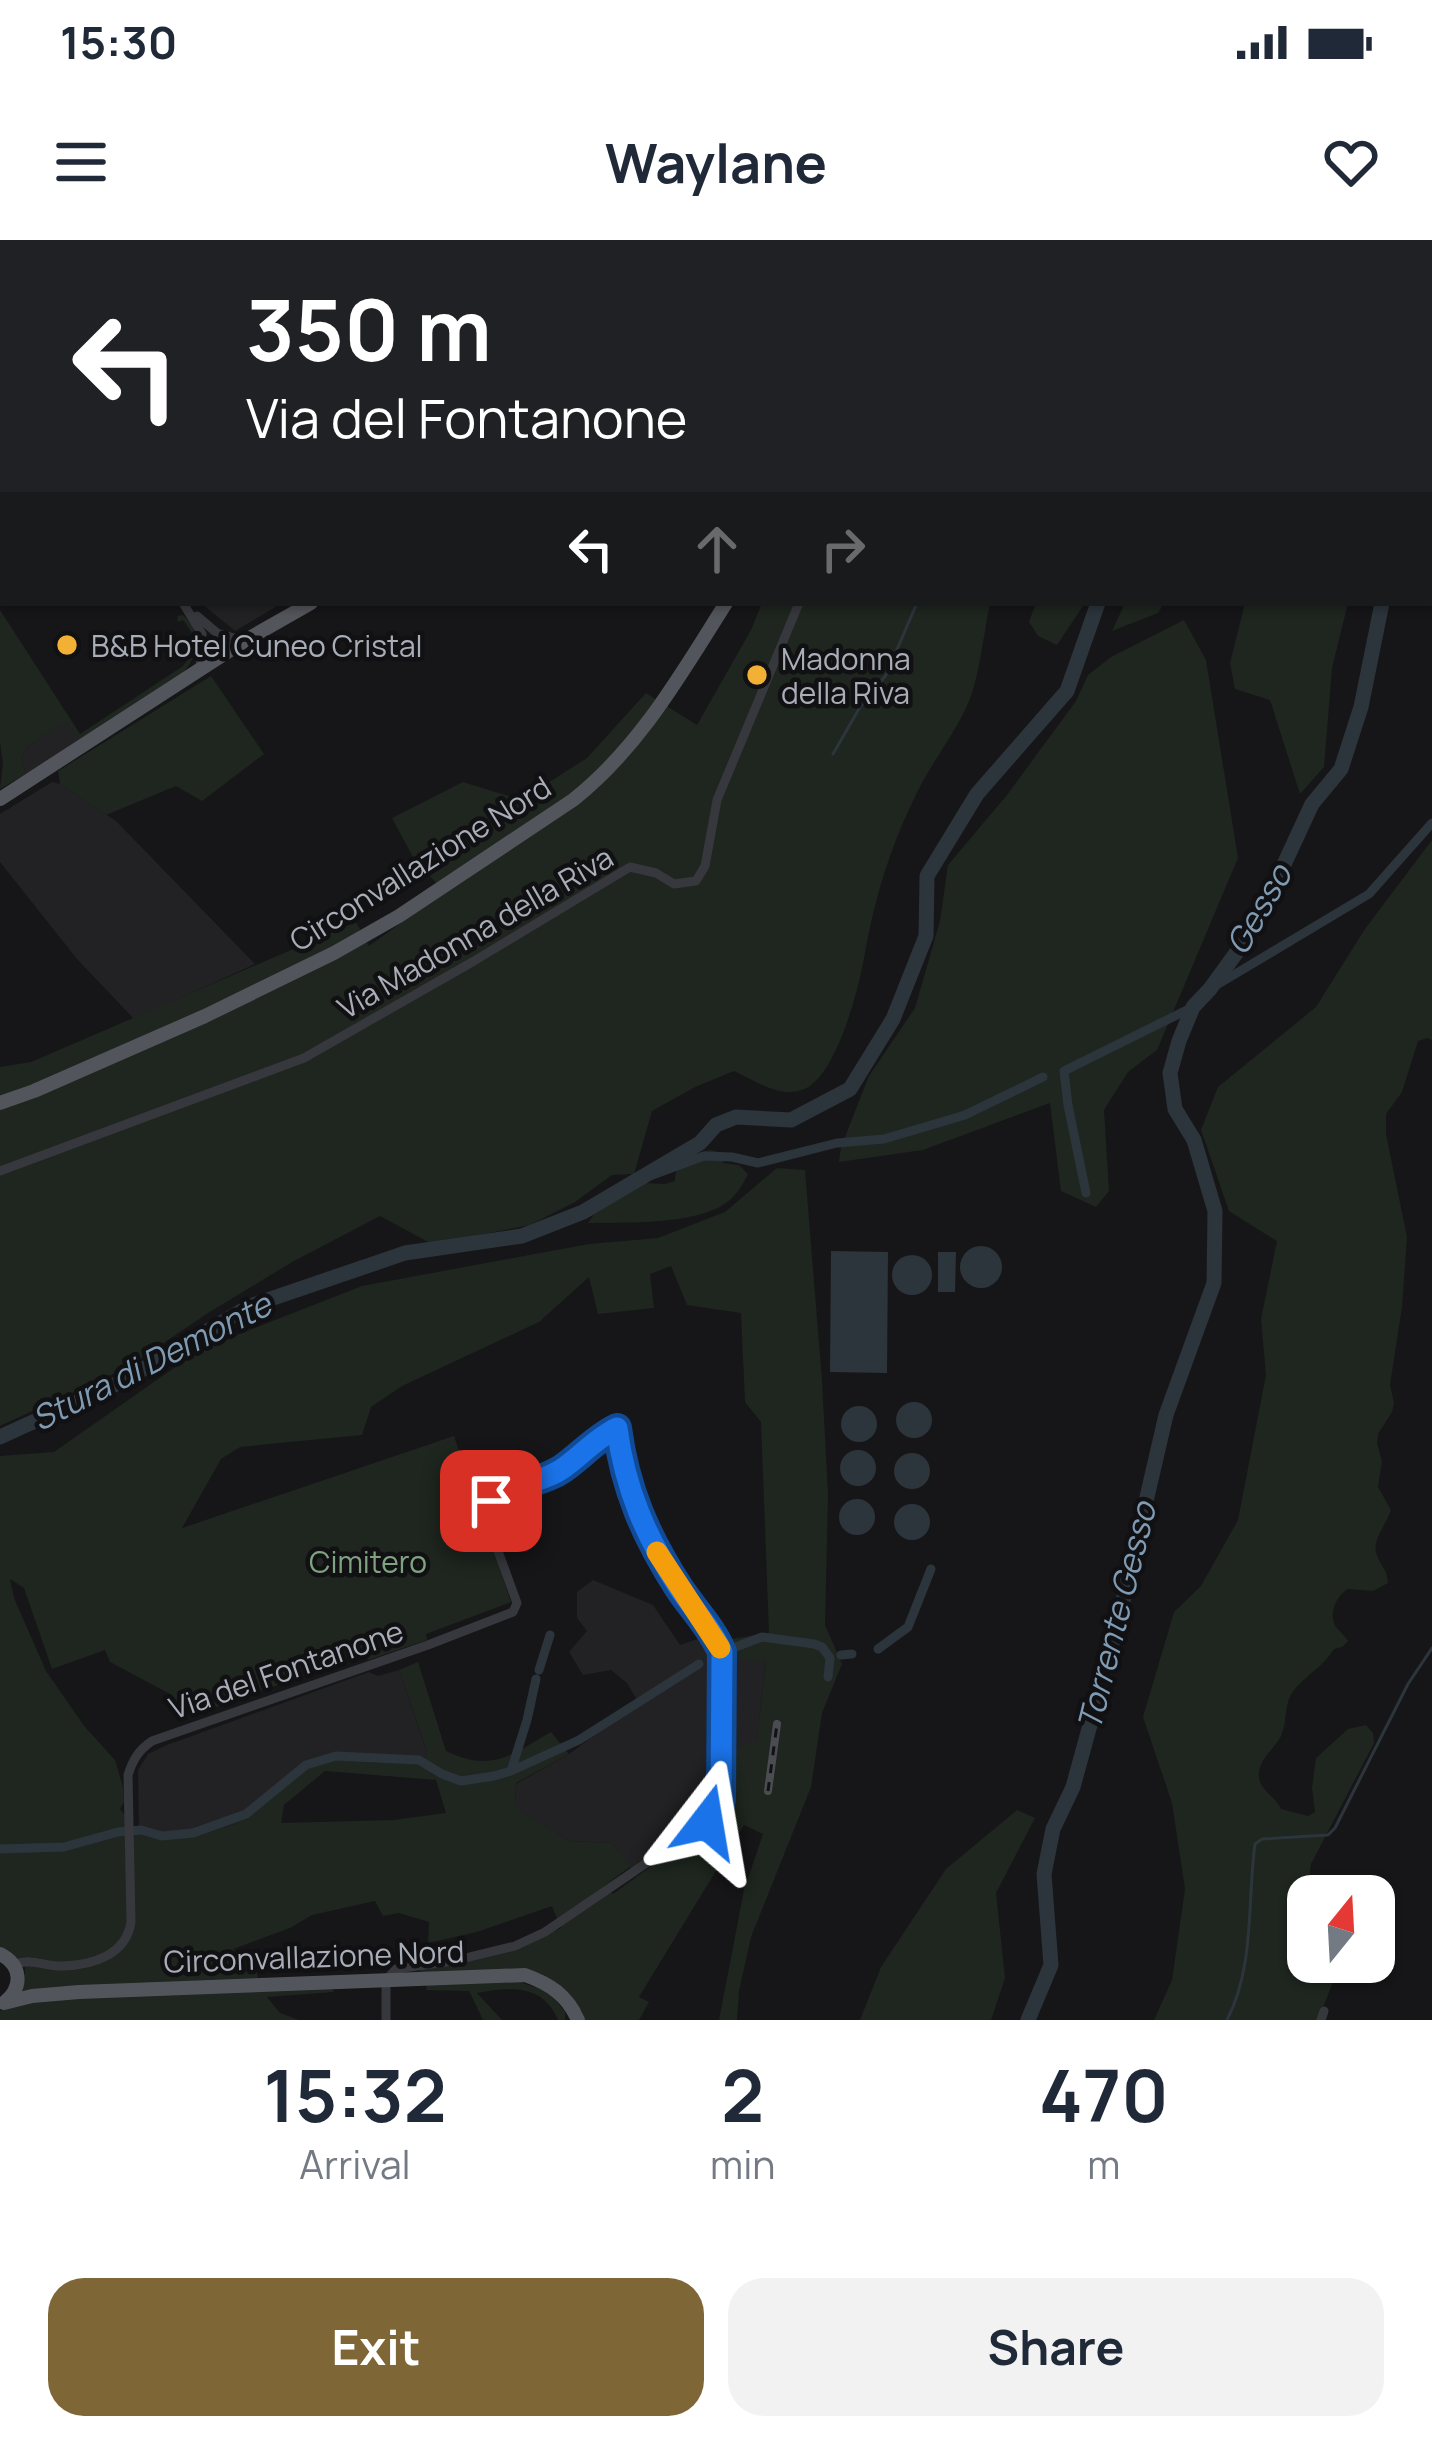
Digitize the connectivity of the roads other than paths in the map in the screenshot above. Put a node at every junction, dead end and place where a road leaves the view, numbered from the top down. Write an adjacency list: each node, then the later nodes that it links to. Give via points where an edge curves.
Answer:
1 (185, 606): 6 (street)
2 (185, 606): 7 (street)
3 (306, 606): 8 (main road)
4 (724, 606): 12 (main road, Circonvallazione Nord, via 641,733 573,800 334,953)
5 (798, 606): 13 (street, Via Madonna della Riva, via 718,800 695,881 674,884 630,867 304,1058)
6 (217, 633): 8 (street); 9 (street)
7 (202, 634): 9 (street); 10 (street)
8 (244, 641): 9 (main road)
9 (223, 656): 10 (main road)
10 (200, 670): 11 (main road)
11 (0, 799)
12 (0, 1103)
13 (0, 1171)
14 (478, 1499): 15 (street, Via del Fontanone)
15 (486, 1516): 17 (street, Via del Fontanone, via 517,1603 513,1612 152,1741 128,1775 126,1942 98,1959 61,1966 33,1960); 18 (street, via 498,1495 562,1469 617,1428 644,1529 722,1652 721,1800 717,1815 545,1932 515,1946 396,1969)
16 (0, 1954): 17 (main road)
17 (16, 1970): 19 (main road); 20 (main road, via 15,1992)
18 (386, 1980): 19 (main road, Circonvallazione Nord); 21 (street); 22 (main road, Circonvallazione Nord, via 525,1976 553,1987)
19 (32, 1996): 20 (main road, Circonvallazione Nord)
20 (2, 2003)
21 (386, 2020)
22 (578, 2020)

